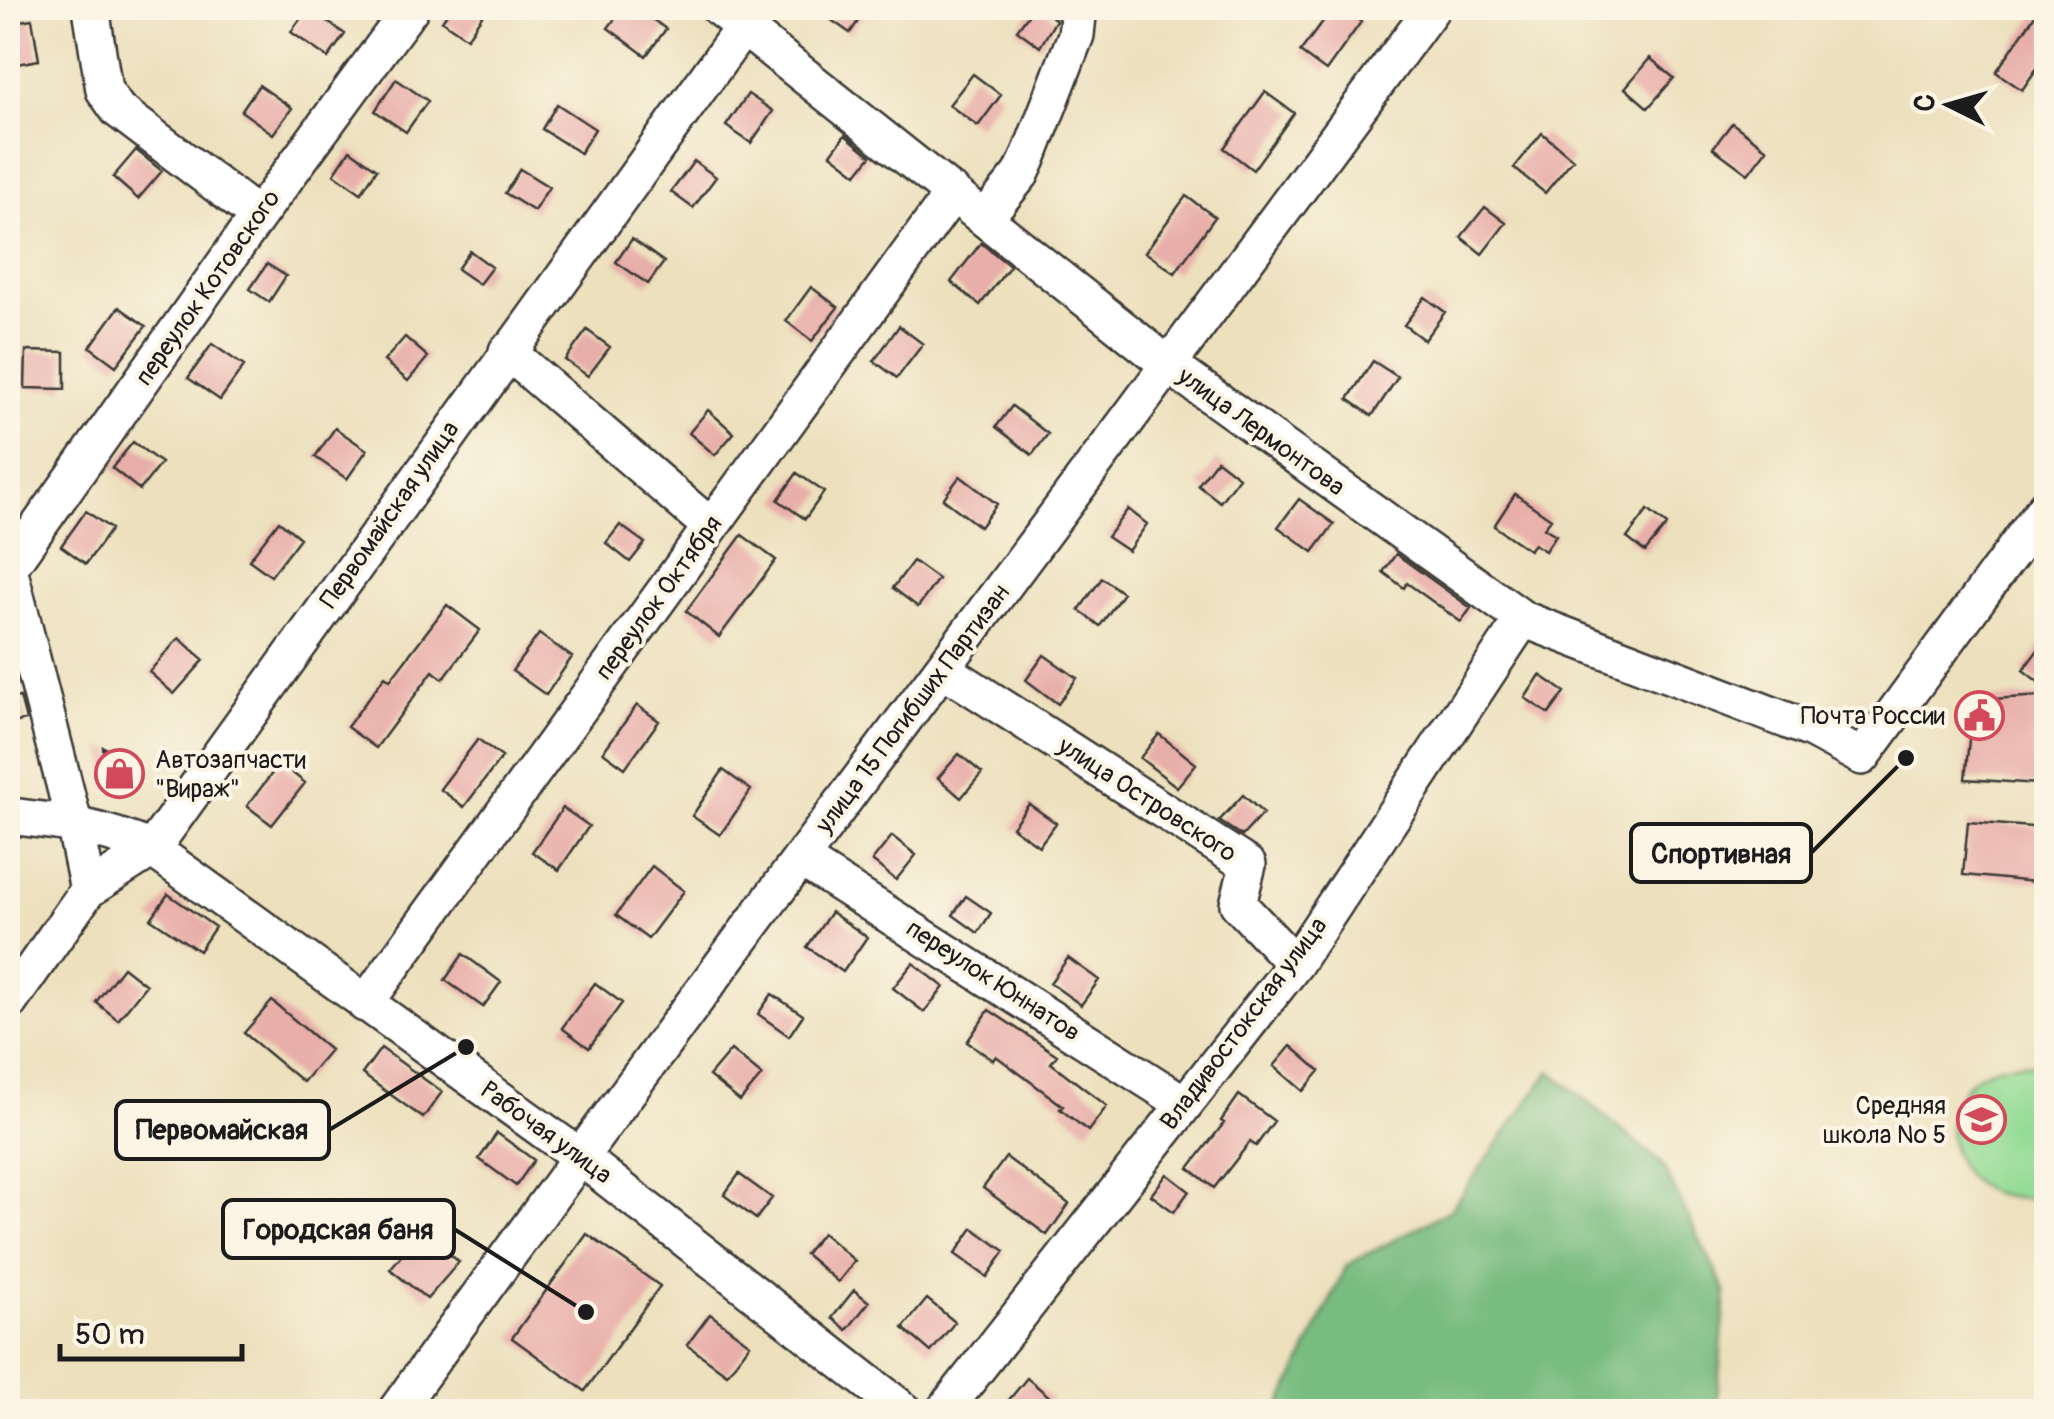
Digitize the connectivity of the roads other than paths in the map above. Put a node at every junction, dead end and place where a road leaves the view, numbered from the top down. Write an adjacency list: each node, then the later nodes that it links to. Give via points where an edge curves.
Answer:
1 (91, 8): 7 (street, via 104,90 118,110)
2 (410, 8): 7 (street, переулок Котовского)
3 (1074, 8): 8 (street, via 1076,35 1028,160)
4 (1432, 8): 10 (street, улица 15 Погибших Партизан)
5 (740, 13): 6 (street, улица Лермонтова); 9 (street, Первомайская улица)
6 (953, 193): 8 (street, улица Лермонтова); 12 (street, переулок Октября)
7 (258, 216): 13 (street, переулок Котовского)
8 (984, 218): 10 (street, улица Лермонтова)
9 (507, 351): 12 (street); 18 (street, Первомайская улица)
10 (1170, 366): 14 (street, улица Лермонтова); 15 (street, улица 15 Погибших Партизан)
11 (2046, 506): 14 (street, улица Лермонтова, via 1862,757 1812,730)
12 (711, 527): 23 (street, переулок Октября)
13 (8, 568): 17 (street)
14 (1523, 619): 21 (street, Владивостокская улица)
15 (943, 670): 19 (street, улица 15 Погибших Партизан); 21 (street, улица Островского, via 1248,866 1238,904)
16 (8, 816): 17 (street, Рабочая улица)
17 (74, 823): 18 (street, Рабочая улица); 20 (street)
18 (152, 849): 20 (street, Первомайская улица); 23 (street, Рабочая улица)
19 (801, 859): 24 (street, переулок Юннатов); 25 (street, улица 15 Погибших Партизан)
20 (88, 890): 22 (street, Первомайская улица)
21 (1295, 964): 24 (street, Владивостокская улица)
22 (8, 1004)
23 (365, 1004): 25 (street, Рабочая улица)
24 (1184, 1104): 28 (street, Владивостокская улица)
25 (579, 1156): 26 (street, улица 15 Погибших Партизан); 27 (street, Рабочая улица)
26 (395, 1412)
27 (906, 1412)
28 (942, 1412)

